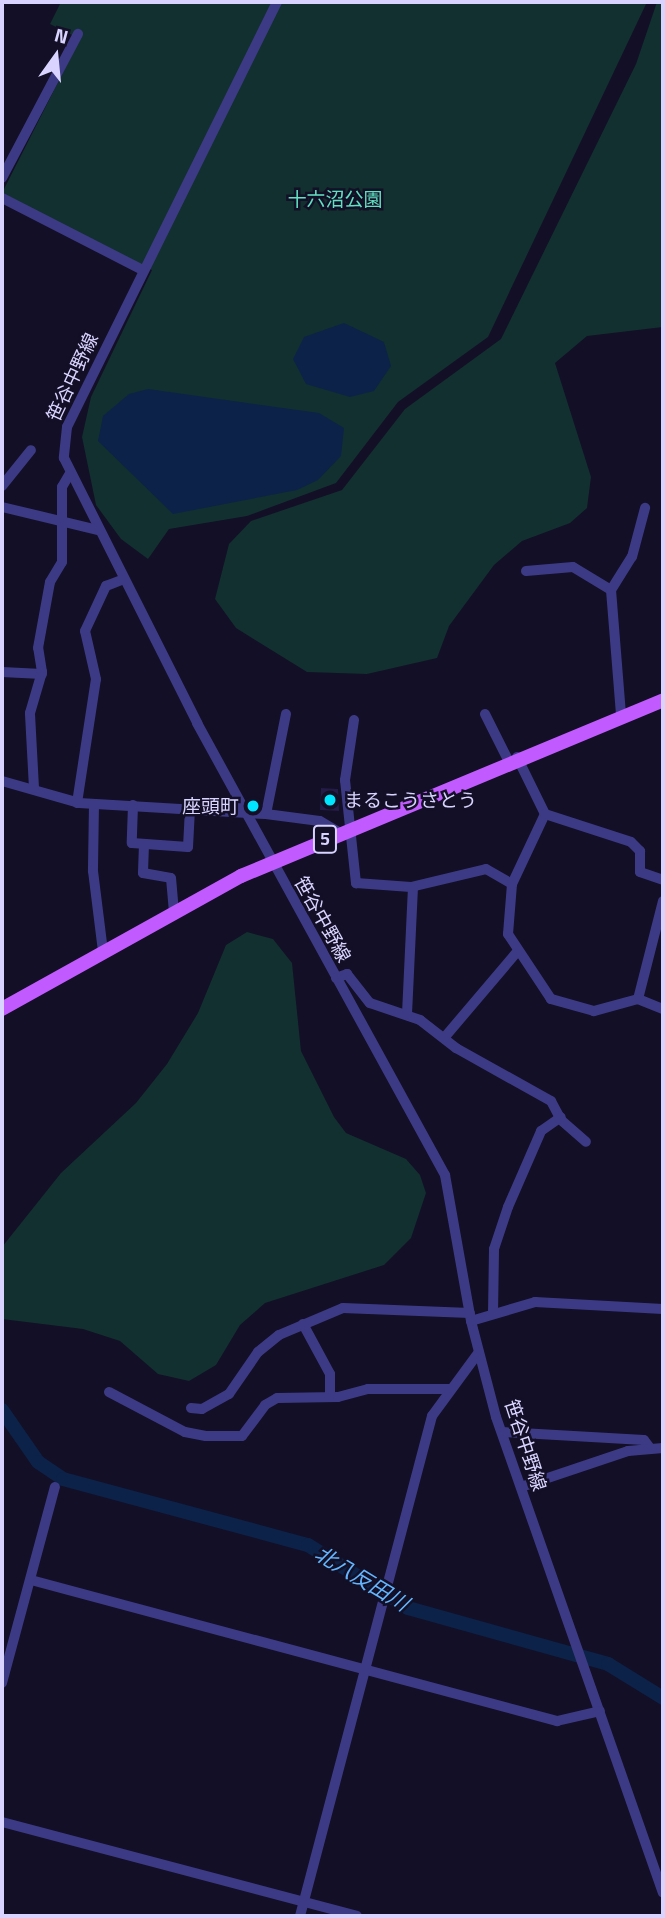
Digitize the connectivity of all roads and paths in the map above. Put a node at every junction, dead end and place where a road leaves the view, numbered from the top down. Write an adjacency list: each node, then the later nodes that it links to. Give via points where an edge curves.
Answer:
1 (277, 2): 5 (street, 笹谷中野線)
2 (78, 34): 3 (street)
3 (2, 178)
4 (2, 198): 5 (street)
5 (143, 270): 7 (street, 笹谷中野線, via 62,439)
6 (31, 450): 8 (street)
7 (69, 475): 11 (street, via 62,487); 12 (street, 笹谷中野線)
8 (2, 486)
9 (2, 507): 11 (street)
10 (645, 508): 15 (street, via 632,558)
11 (61, 524): 12 (street); 17 (street, via 62,562 50,582 38,649)
12 (98, 530): 14 (street, 笹谷中野線)
13 (526, 571): 15 (street, via 573,567)
14 (122, 580): 26 (street, via 106,586 85,631 96,679); 30 (street, 笹谷中野線)
15 (611, 590): 21 (street)
16 (2, 673): 17 (street)
17 (41, 674): 25 (street, via 29,732)
18 (663, 700): 21 (main road, 5)
19 (286, 714): 31 (street)
20 (485, 715): 23 (street)
21 (621, 715): 23 (main road, 5)
22 (354, 720): 33 (street, via 345,780)
23 (513, 758): 32 (street); 33 (main road, 5)
24 (2, 781): 25 (street)
25 (34, 788): 26 (street)
26 (77, 803): 27 (street)
27 (94, 804): 28 (street); 42 (street, via 93,871)
28 (133, 806): 29 (street); 34 (street, via 132,843)
29 (190, 810): 30 (street); 34 (street, via 188,848)
30 (246, 813): 31 (street); 35 (street, 笹谷中野線)
31 (266, 814): 33 (street, via 320,821)
32 (545, 814): 36 (street, via 631,842 640,851 640,872); 37 (street)
33 (344, 832): 35 (main road, 5); 38 (street, via 356,883)
34 (144, 844): 40 (street, via 143,873 171,878)
35 (272, 862): 40 (main road, 5); 44 (street, 笹谷中野線)
36 (663, 880)
37 (512, 884): 38 (street, via 485,869); 43 (street, via 514,903 508,931)
38 (413, 887): 48 (street)
39 (663, 901): 41 (street)
40 (174, 911): 42 (main road, 5)
41 (661, 920): 45 (street)
42 (103, 951): 46 (main road, 5)
43 (517, 952): 45 (street, via 551,999 594,1011); 49 (street)
44 (336, 978): 48 (street, via 347,974 370,1003); 54 (street, 笹谷中野線, via 445,1175)
45 (638, 999): 47 (street)
46 (2, 1009)
47 (663, 1009)
48 (407, 1014): 49 (street)
49 (444, 1038): 50 (street, via 551,1101)
50 (561, 1117): 51 (street); 53 (street, via 541,1131 508,1207 494,1249)
51 (586, 1142)
52 (663, 1310): 53 (street, via 535,1302)
53 (493, 1314): 54 (street)
54 (470, 1317): 55 (street, via 343,1308); 56 (street, 笹谷中野線)
55 (303, 1324): 59 (street, via 330,1374); 60 (street, via 258,1352 229,1394 202,1409)
56 (479, 1352): 57 (street); 61 (street, 笹谷中野線)
57 (449, 1389): 59 (street, via 368,1389); 67 (street, via 432,1416)
58 (109, 1392): 59 (street, via 185,1432 206,1436 242,1436 270,1401)
59 (330, 1397)
60 (191, 1408)
61 (502, 1432): 62 (street, via 644,1440); 65 (street, 笹谷中野線)
62 (650, 1448): 63 (street); 65 (street, via 599,1459)
63 (663, 1448)
64 (55, 1487): 66 (street)
65 (521, 1487): 69 (street, 笹谷中野線)
66 (31, 1580): 67 (street); 68 (street)
67 (366, 1669): 69 (street, via 557,1721); 72 (street)
68 (2, 1683)
69 (600, 1711): 71 (street, 笹谷中野線)
70 (2, 1822): 72 (street)
71 (663, 1893)
72 (304, 1902): 73 (street); 74 (street)
73 (300, 1916)
74 (357, 1916)

